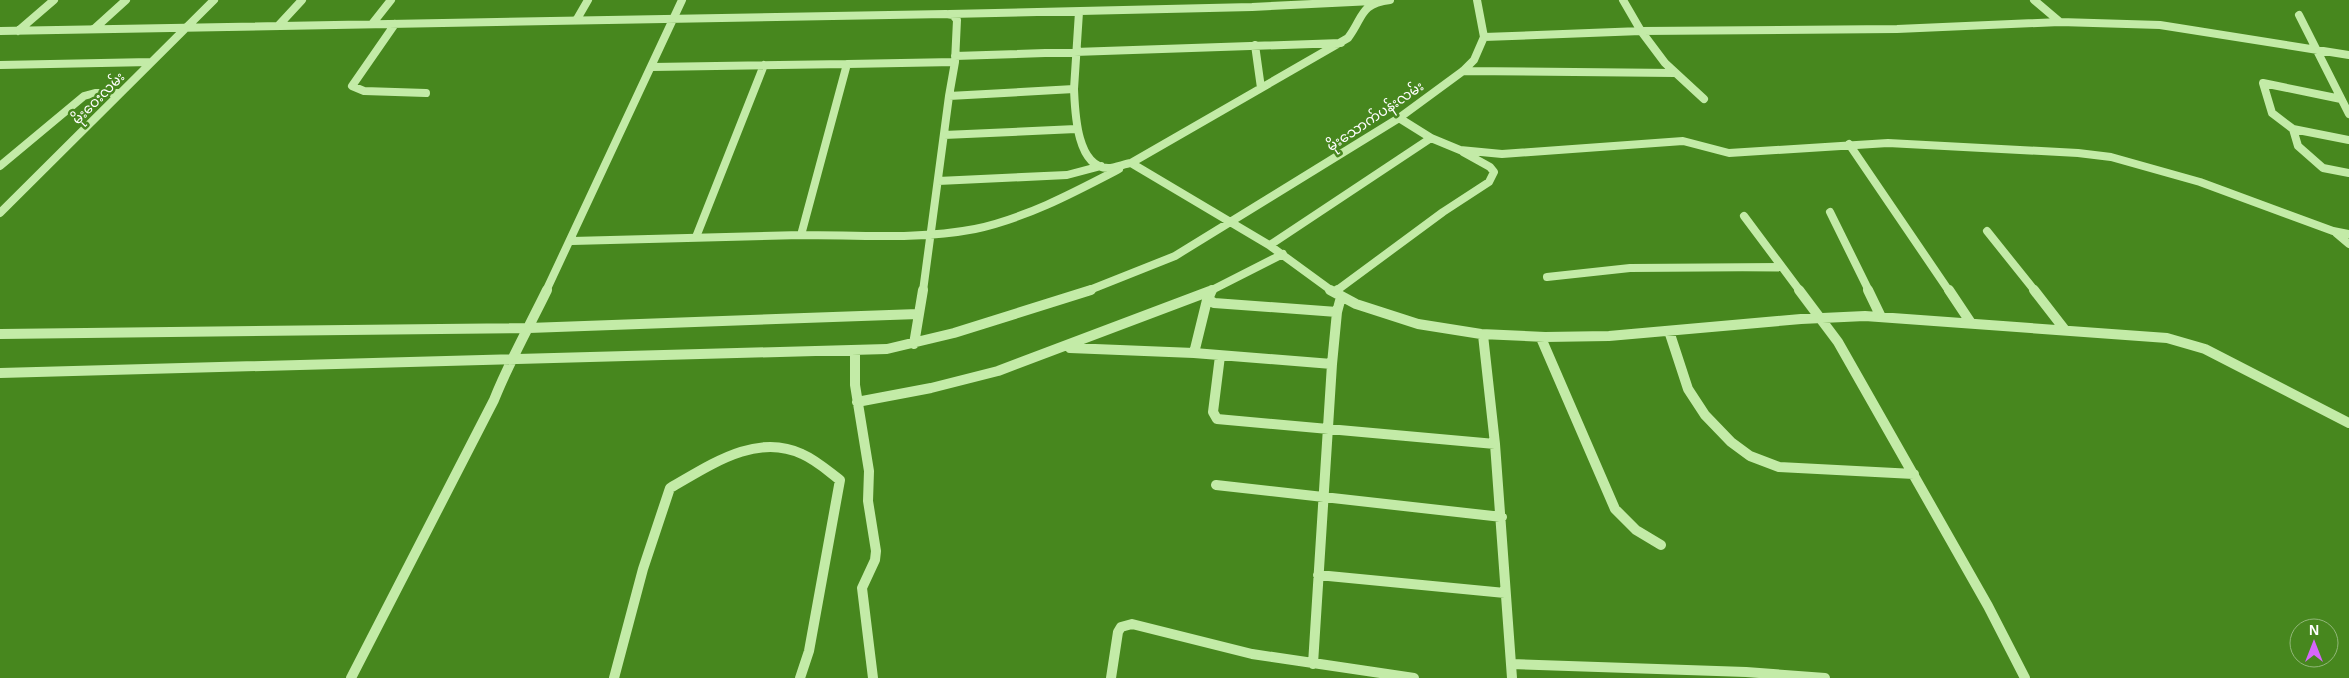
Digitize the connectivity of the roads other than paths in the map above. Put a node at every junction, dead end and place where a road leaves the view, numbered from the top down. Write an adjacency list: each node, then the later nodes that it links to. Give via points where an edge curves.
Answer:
1 (54, 0): 25 (street)
2 (126, 0): 23 (street)
3 (214, 0): 22 (street, မိုးဝေးလမ်း)
4 (302, 0): 21 (street)
5 (391, 0): 19 (street)
6 (588, 0): 17 (street)
7 (682, 0): 16 (street)
8 (1390, 0): 12 (street)
9 (1476, 0): 27 (street)
10 (1623, 0): 26 (street)
11 (2034, 0): 18 (street)
12 (1376, 1): 13 (street); 28 (street, via 1365,7 1355,30)
13 (1079, 12): 14 (street); 31 (street)
14 (946, 14): 16 (street); 33 (street, via 957,20)
15 (2299, 15): 30 (street)
16 (673, 18): 17 (street); 38 (street)
17 (577, 19): 20 (street)
18 (2060, 22): 26 (street); 30 (street, via 2182,27)
19 (372, 24): 20 (street); 21 (street)
20 (395, 24): 44 (street, via 352,86 364,91)
21 (278, 26): 22 (street)
22 (185, 27): 23 (street); 34 (street, မိုးဝေးလမ်း)
23 (94, 29): 25 (street)
24 (0, 31): 25 (street)
25 (18, 31)
26 (1641, 31): 27 (street); 40 (street)
27 (1484, 37): 39 (street, မိုးသောက်ပန်းလမ်း, via 1474,60)
28 (1341, 42): 29 (street); 41 (street)
29 (1255, 45): 31 (street); 41 (street)
30 (2317, 50): 32 (street); 47 (street)
31 (1076, 52): 33 (street); 42 (street)
32 (2349, 55)
33 (955, 59): 35 (street); 45 (street)
34 (151, 62): 36 (street); 43 (street, မိုးဝေးလမ်း)
35 (847, 64): 37 (street); 70 (street)
36 (0, 65)
37 (764, 65): 38 (street); 71 (street)
38 (652, 67): 72 (street)
39 (1463, 70): 40 (street); 49 (street, မိုးသောက်ပန်းလမ်း)
40 (1675, 73): 46 (street)
41 (1261, 88): 57 (street)
42 (1074, 89): 45 (street); 50 (street)
43 (120, 93): 58 (street, via 84,96); 63 (street, မိုးဝေးလမ်း)
44 (426, 93)
45 (949, 96): 52 (street)
46 (1704, 99)
47 (2342, 99): 48 (street); 51 (street, via 2264,82 2272,113)
48 (2349, 114)
49 (1400, 118): 53 (street); 65 (street, မိုးသောက်ပန်းလမ်း)
50 (1076, 129): 52 (street); 59 (street, via 1086,155)
51 (2293, 129): 54 (street); 60 (street, via 2298,146 2323,168)
52 (944, 136): 61 (street)
53 (1431, 138): 56 (street); 74 (street)
54 (2349, 140)
55 (1849, 144): 56 (street, via 1729,153 1683,140 1502,154); 67 (street, via 1888,143 2111,157 2200,182); 84 (street)
56 (1460, 150): 79 (street, via 1490,167 1494,172 1489,182 1443,212)
57 (1130, 163): 59 (street, via 1112,168); 65 (street); 68 (street, via 1017,216 970,230)
58 (0, 166)
59 (1101, 166): 61 (street, via 1067,174)
60 (2349, 173)
61 (938, 182): 68 (street)
62 (1830, 212): 83 (street)
63 (0, 214)
64 (1744, 216): 76 (street)
65 (1233, 223): 74 (street); 91 (street, မိုးသောက်ပန်းလမ်း, via 1138,273 1024,312)
66 (1987, 230): 86 (street)
67 (2333, 231): 69 (street); 73 (street)
68 (932, 234): 70 (street); 81 (street)
69 (2349, 234)
70 (801, 235): 71 (street)
71 (696, 237): 72 (street)
72 (572, 241): 85 (street)
73 (2349, 244)
74 (1270, 245): 75 (street)
75 (1283, 254): 78 (street); 79 (street)
76 (1782, 267): 77 (street, via 1630,268); 82 (street)
77 (1547, 277)
78 (1209, 294): 80 (street, via 1214,303); 92 (street); 94 (street)
79 (1338, 295): 80 (street); 89 (street, via 1383,314 1429,327)
80 (1337, 312): 97 (street)
81 (918, 314): 85 (street); 91 (street)
82 (1819, 316): 83 (street); 87 (street); 103 (street, via 1838,342)
83 (1881, 317): 84 (street)
84 (1971, 324): 86 (street)
85 (529, 328): 88 (street); 96 (street)
86 (2065, 330): 100 (street, via 2186,342)
87 (1669, 331): 90 (street); 103 (street, via 1688,389 1706,415 1731,442 1750,456 1779,467)
88 (0, 334)
89 (1483, 335): 90 (street); 102 (street)
90 (1541, 338): 107 (street, via 1615,509 1636,530)
91 (914, 344): 93 (street, မိုးသောက်ပန်းလမ်း)
92 (1065, 347): 94 (street); 99 (street, via 998,371)
93 (855, 351): 96 (street, မိုးသောက်ပန်းလမ်း); 99 (street)
94 (1194, 353): 95 (street)
95 (1220, 356): 97 (street); 101 (street, via 1213,412 1217,419)
96 (510, 360): 98 (street, မိုးသောက်ပန်းလမ်း); 112 (street, via 494,400)
97 (1332, 364): 101 (street)
98 (0, 373)
99 (857, 402): 115 (street, via 869,471 868,501 876,551 875,560 862,582)
100 (2349, 424)
101 (1327, 430): 102 (street); 105 (street)
102 (1496, 444): 106 (street)
103 (1914, 474): 120 (street)
104 (1216, 485): 105 (street)
105 (1323, 499): 106 (street); 108 (street)
106 (1502, 517): 109 (street)
107 (1661, 545)
108 (1318, 575): 109 (street); 110 (street)
109 (1506, 593): 111 (street)
110 (1312, 664): 116 (street, via 1252,654 1132,624 1121,627 1118,632); 117 (street)
111 (1511, 664): 118 (street); 119 (street, via 1570,668 1715,669)
112 (351, 678)
113 (614, 678): 114 (street, via 643,569 670,488 729,454 763,445 799,452 840,480 809,651)
114 (800, 678)
115 (873, 678)
116 (1111, 678)
117 (1414, 678)
118 (1512, 678)
119 (1825, 678)
120 (2024, 678)

